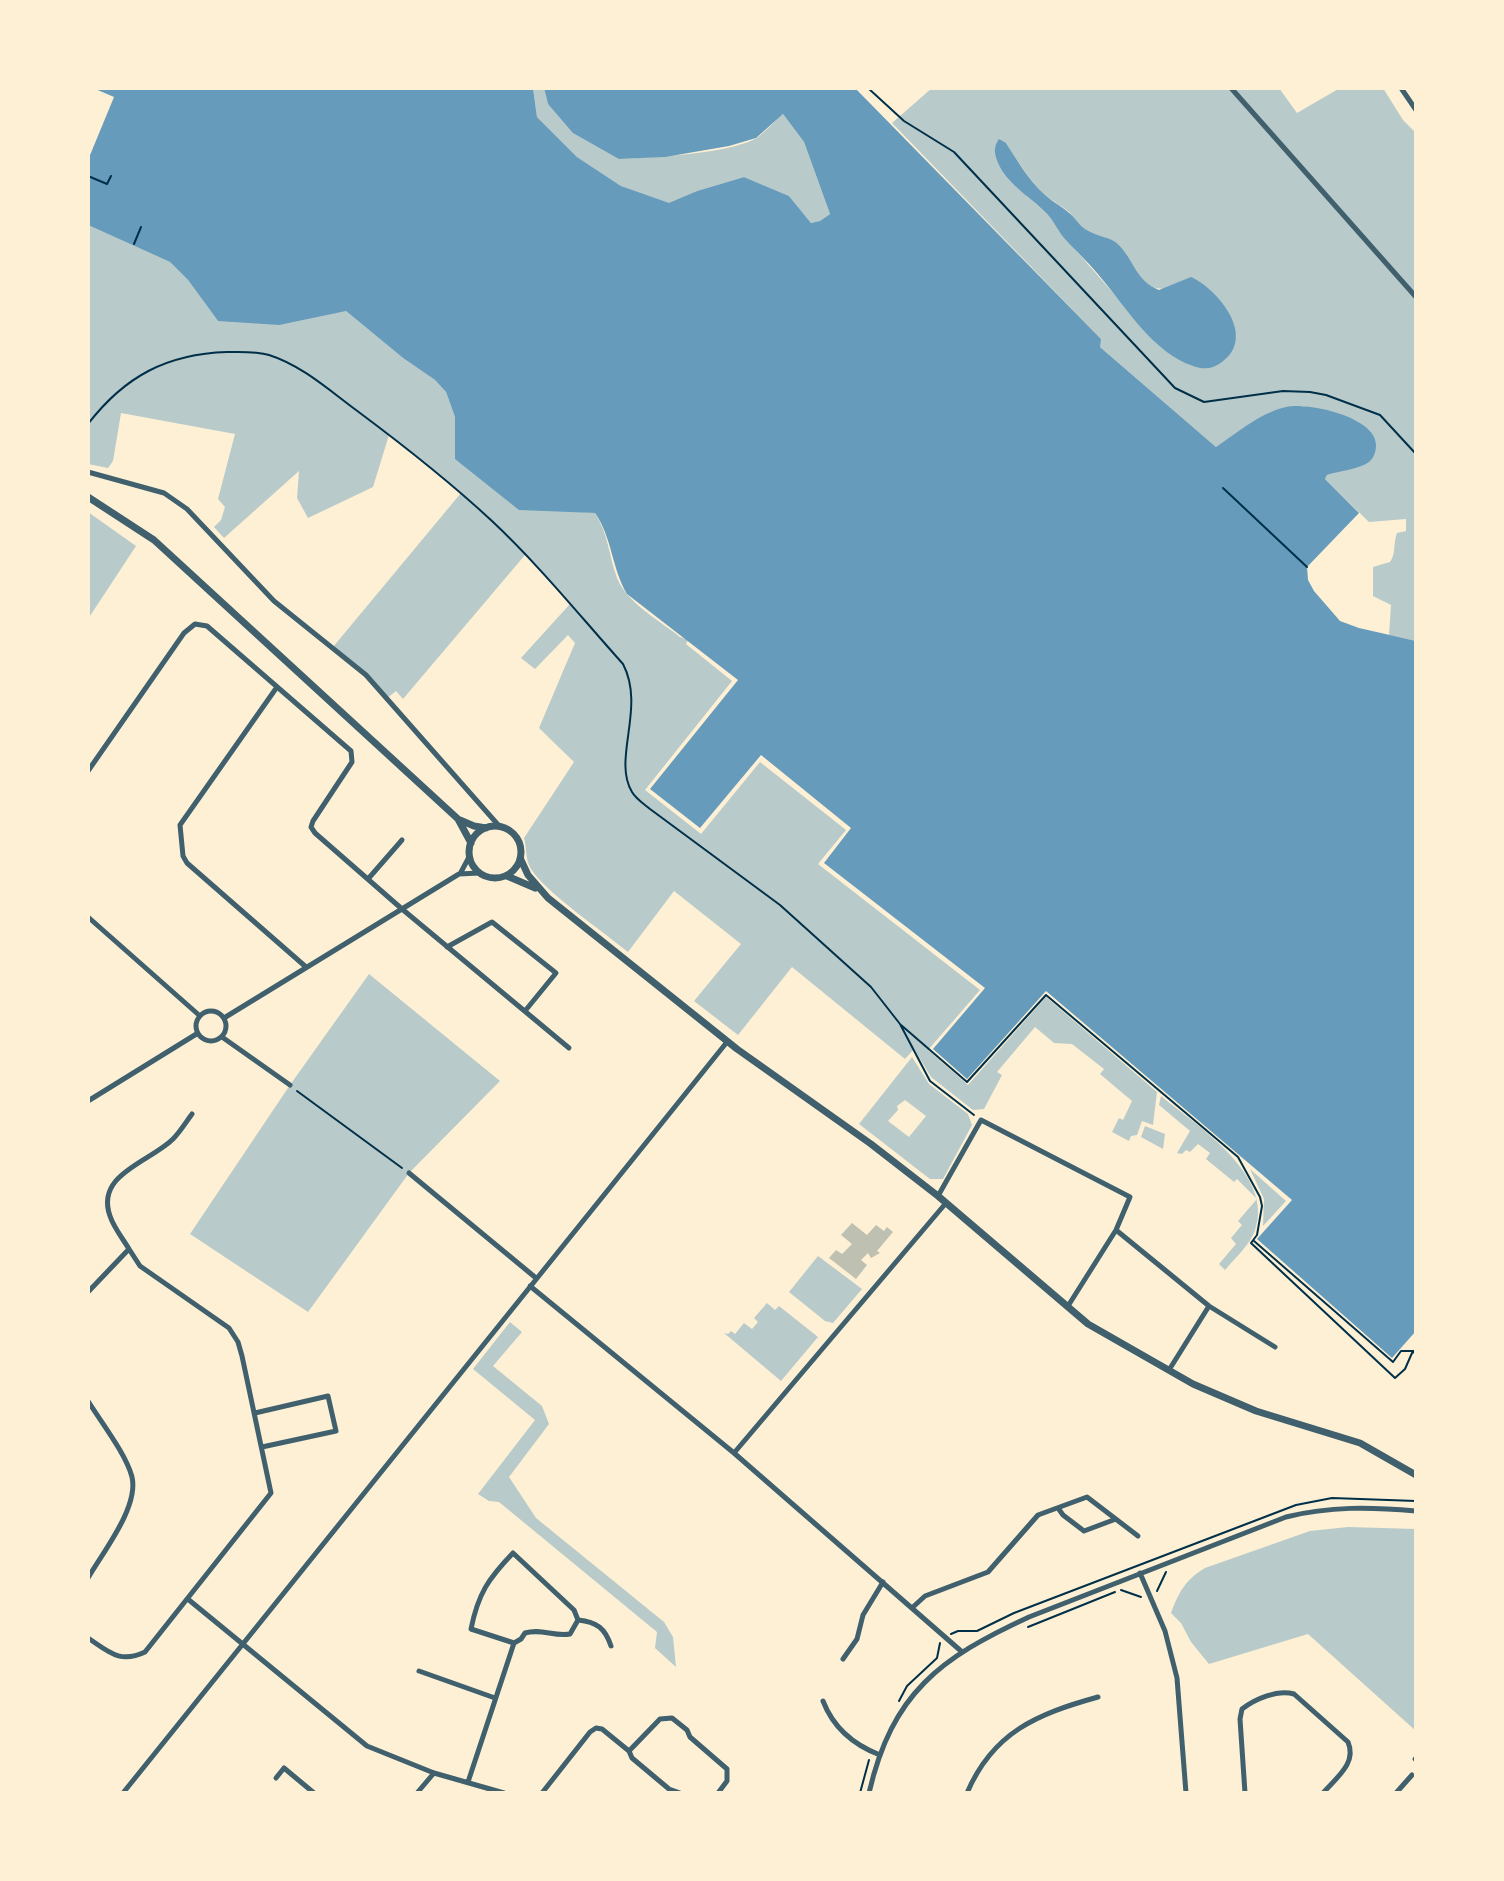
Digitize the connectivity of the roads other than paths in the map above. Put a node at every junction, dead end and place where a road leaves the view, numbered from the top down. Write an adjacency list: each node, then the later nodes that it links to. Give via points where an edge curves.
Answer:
1 (1231, 88): 4 (street)
2 (1401, 88): 3 (street)
3 (1416, 110)
4 (1416, 297)
5 (88, 472): 6 (street)
6 (95, 474): 7 (street); 12 (street, via 164,493 187,509 274,601 366,675)
7 (88, 478)
8 (88, 497): 11 (street, via 154,540)
9 (277, 687): 10 (street, via 207,626 195,624); 21 (street, via 351,751 352,762 311,827); 26 (street, via 180,825 181,844 187,863)
10 (88, 771)
11 (458, 819): 13 (street); 15 (street)
12 (500, 827): 13 (street); 17 (street, via 518,839)
13 (486, 828): 15 (street)
14 (402, 840): 21 (street)
15 (471, 843): 16 (street)
16 (469, 857): 18 (street); 19 (street)
17 (521, 860): 20 (street); 22 (street)
18 (479, 873): 19 (street); 20 (street, via 492,879)
19 (459, 874): 23 (street)
20 (507, 876): 22 (street)
21 (368, 879): 23 (street)
22 (537, 889): 32 (street)
23 (402, 909): 25 (street); 26 (street)
24 (88, 917): 28 (street)
25 (447, 947): 27 (street); 27 (street, via 492,922 556,973)
26 (306, 967): 29 (street)
27 (525, 1011): 33 (street)
28 (200, 1016): 29 (street, via 211,1011); 30 (street)
29 (224, 1018): 31 (street)
30 (198, 1033): 31 (street, via 209,1042); 35 (street)
31 (222, 1037): 34 (street)
32 (727, 1042): 38 (street); 42 (street)
33 (569, 1048)
34 (290, 1085)
35 (88, 1101)
36 (192, 1114): 41 (street, via 173,1139 111,1187 110,1216)
37 (409, 1173): 42 (street)
38 (938, 1196): 39 (street); 40 (street, via 981,1120 1130,1197)
39 (947, 1203): 46 (street); 52 (street)
40 (1116, 1230): 45 (street); 46 (street)
41 (129, 1249): 44 (street); 50 (street, via 140,1266 229,1328 238,1342)
42 (536, 1278): 43 (street)
43 (530, 1286): 52 (street); 66 (street)
44 (88, 1292)
45 (1209, 1306): 47 (street); 48 (street)
46 (1067, 1307): 48 (street)
47 (1275, 1347)
48 (1169, 1371): 53 (street, via 1256,1411 1360,1443)
49 (88, 1401): 59 (street, via 132,1476 133,1496)
50 (255, 1413): 51 (street); 51 (street, via 328,1396 336,1431)
51 (262, 1447): 61 (street, via 271,1493)
52 (734, 1453): 60 (street)
53 (1416, 1475)
54 (1058, 1508): 56 (street, via 1087,1497); 56 (street, via 1084,1531); 62 (street, via 1038,1515 988,1572 925,1596)
55 (1416, 1511): 58 (street, via 1315,1509)
56 (1117, 1519): 57 (street)
57 (1138, 1536)
58 (1140, 1573): 68 (street, via 1029,1617); 89 (street, via 1165,1631 1177,1678)
59 (88, 1578)
60 (883, 1582): 62 (street); 69 (street)
61 (189, 1600): 64 (street, via 145,1652 131,1659 115,1656); 66 (street)
62 (913, 1607): 68 (street)
63 (578, 1620): 65 (street, via 570,1634 535,1630); 65 (street, via 574,1610 513,1553 484,1586 471,1629); 67 (street, via 593,1621 607,1633)
64 (88, 1638)
65 (514, 1643): 72 (street)
66 (243, 1645): 76 (street, via 367,1746); 80 (street)
67 (611, 1646)
68 (961, 1651): 75 (street, via 911,1694)
69 (843, 1659)
70 (419, 1671): 72 (street)
71 (1098, 1697): 88 (street, via 1053,1710 1015,1731 977,1771)
72 (495, 1698): 79 (street)
73 (823, 1701): 75 (street, via 830,1718 853,1741)
74 (629, 1751): 84 (street, via 596,1728); 85 (street); 86 (street, via 660,1719 672,1718 727,1769 727,1781)
75 (880, 1755): 87 (street)
76 (434, 1773): 79 (street); 82 (street)
77 (1412, 1775): 92 (street)
78 (276, 1778): 81 (street, via 284,1768)
79 (468, 1782): 83 (street)
80 (123, 1793)
81 (314, 1793)
82 (417, 1793)
83 (504, 1793)
84 (542, 1793)
85 (680, 1793)
86 (718, 1793)
87 (869, 1793)
88 (967, 1793)
89 (1186, 1793)
90 (1245, 1793): 91 (street, via 1242,1709 1286,1691 1352,1751)
91 (1323, 1793)
92 (1396, 1793)

